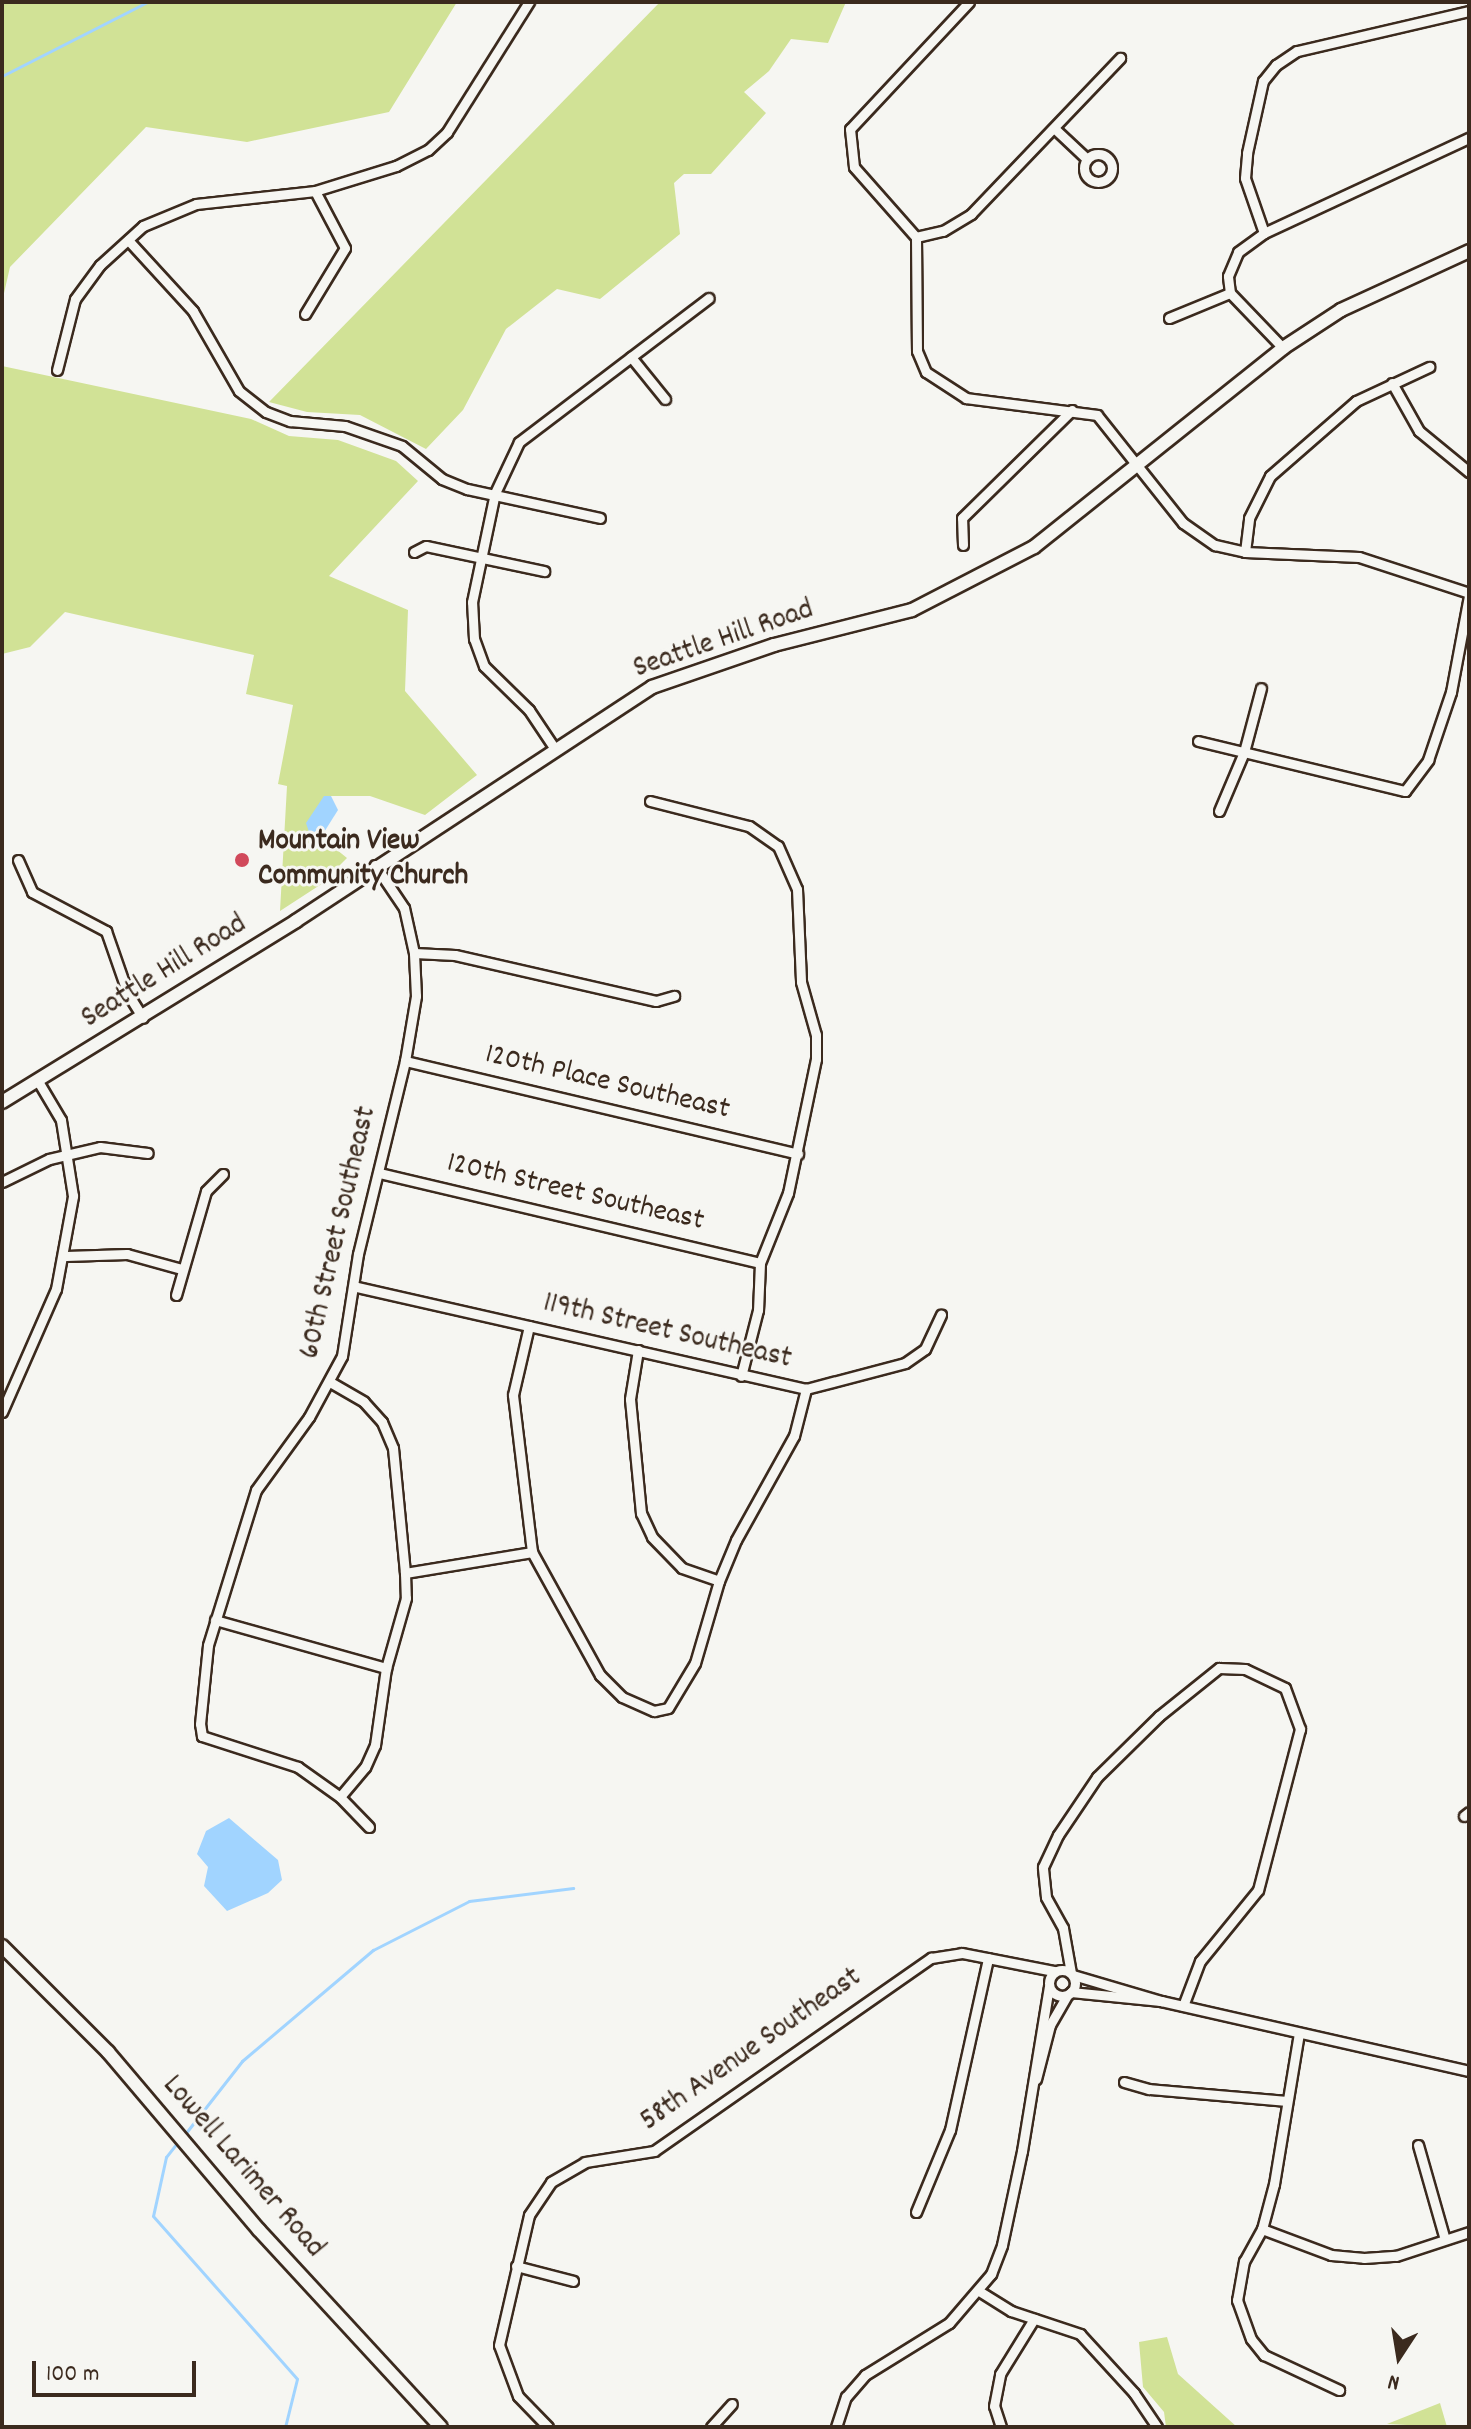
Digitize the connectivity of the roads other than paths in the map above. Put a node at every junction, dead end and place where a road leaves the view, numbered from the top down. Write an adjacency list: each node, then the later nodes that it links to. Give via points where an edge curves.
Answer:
1 (529, 2): 8 (street, via 447,132 428,150 396,166)
2 (969, 2): 10 (street, via 850,129 854,167)
3 (1469, 11): 9 (street, via 1297,51 1263,81 1245,178)
4 (1120, 58): 5 (street)
5 (1055, 129): 7 (street); 10 (street, via 971,214 943,231)
6 (1469, 138): 9 (street)
7 (1087, 159)
8 (315, 191): 11 (street, via 196,204 165,214); 15 (street, via 345,248)
9 (1264, 233): 13 (street, via 1238,252 1228,276)
10 (916, 237): 23 (street, via 917,351 926,372 966,398)
11 (128, 240): 20 (street, via 100,265 75,299); 26 (street, via 193,311 239,391 266,412 402,446 442,479)
12 (1469, 251): 17 (main road, Seattle Hill Road, via 1341,310)
13 (1230, 293): 16 (street); 17 (street)
14 (709, 298): 18 (street)
15 (305, 314)
16 (1169, 318)
17 (1283, 348): 24 (main road, Seattle Hill Road)
18 (631, 357): 22 (street); 26 (street, via 519,442)
19 (1429, 367): 21 (street)
20 (57, 370)
21 (1392, 383): 25 (street, via 1419,431); 30 (street, via 1356,401 1270,476 1249,518)
22 (665, 399)
23 (1072, 410): 24 (street, via 1097,415); 28 (street, via 962,518)
24 (1141, 466): 30 (street, via 1183,523 1215,545); 36 (main road, Seattle Hill Road, via 1034,547 966,584 912,610 774,645 652,687)
25 (1469, 472)
26 (495, 493): 27 (street); 31 (street)
27 (600, 518)
28 (963, 545)
29 (414, 552): 31 (street, via 426,546)
30 (1245, 552): 33 (street, via 1359,557)
31 (480, 556): 32 (street); 36 (street, via 472,602 484,666 529,710)
32 (544, 571)
33 (1469, 594): 37 (street, via 1451,692 1428,760 1405,791)
34 (1261, 688): 37 (street)
35 (1198, 741): 37 (street)
36 (555, 749): 41 (main road, Seattle Hill Road)
37 (1244, 752): 39 (street)
38 (650, 801): 50 (street, via 749,826 778,846 797,889 801,982 816,1059)
39 (1219, 811)
40 (18, 860): 44 (street, via 32,892 106,931 128,994)
41 (375, 865): 42 (street, 60th Street Southeast, via 404,908); 44 (main road, Seattle Hill Road)
42 (414, 953): 43 (street, via 455,955 656,1001); 45 (street, 60th Street Southeast, via 416,996)
43 (674, 996)
44 (143, 1018): 46 (main road, Seattle Hill Road)
45 (405, 1061): 50 (street, 120th Place Southeast); 51 (street, 60th Street Southeast)
46 (39, 1083): 47 (main road, Seattle Hill Road); 48 (street, via 61,1120)
47 (2, 1102)
48 (70, 1153): 49 (street, via 100,1147); 53 (street); 54 (street, via 73,1196)
49 (148, 1153)
50 (798, 1154): 55 (street)
51 (379, 1173): 55 (street, 120th Street Southeast); 57 (street, 60th Street Southeast, via 358,1254)
52 (223, 1174): 56 (street, via 206,1191)
53 (2, 1182)
54 (66, 1256): 56 (street, via 127,1254); 65 (street, via 36,1339)
55 (760, 1263): 62 (street, via 758,1310)
56 (182, 1269): 58 (street)
57 (357, 1287): 60 (street, 119th Street Southeast); 63 (street, 60th Street Southeast, via 342,1356)
58 (176, 1295)
59 (941, 1315): 64 (street, 119th Street Southeast, via 925,1349 905,1363)
60 (529, 1326): 61 (street, 119th Street Southeast); 66 (street, via 513,1395)
61 (638, 1350): 62 (street, 119th Street Southeast); 68 (street, via 630,1399 641,1513 652,1537 682,1568)
62 (741, 1376): 64 (street, 119th Street Southeast)
63 (330, 1382): 67 (street, via 364,1402 382,1422 393,1448); 69 (street, 60th Street Southeast, via 256,1490)
64 (806, 1389): 68 (street, via 794,1436)
65 (3, 1407)
66 (532, 1552): 67 (street); 68 (street, via 600,1675 622,1697 654,1711 668,1708 703,1646)
67 (405, 1573): 70 (street, via 406,1598)
68 (719, 1581)
69 (215, 1620): 70 (street); 71 (street, 60th Street Southeast, via 202,1736 298,1767)
70 (386, 1668): 71 (street, via 375,1745)
71 (340, 1797): 72 (street)
72 (369, 1827)
73 (2, 1946): 99 (main road, Lowell Larimer Road, via 108,2052 259,2230)
74 (1065, 1949): 77 (street); 78 (street); 82 (street, via 1063,1928 1046,1897 1043,1867 1097,1777 1159,1716 1219,1668 1245,1669 1285,1688 1300,1729 1265,1872 1258,1890 1190,1978)
75 (988, 1958): 76 (street, 58th Avenue Southeast); 89 (street, via 950,2130); 93 (street, 58th Avenue Southeast, via 962,1953 931,1958 654,2151 585,2162 566,2171 537,2198)
76 (1027, 1967): 77 (street, 58th Avenue Southeast); 79 (street, 58th Avenue Southeast)
77 (1054, 1971): 78 (street, 58th Avenue Southeast); 79 (street)
78 (1072, 1974): 80 (street); 81 (street, 58th Avenue Southeast)
79 (1048, 1985): 80 (street, 58th Avenue Southeast, via 1054,1994); 85 (street)
80 (1069, 1994): 81 (street, 58th Avenue Southeast); 85 (street, via 1050,2025)
81 (1161, 2001): 82 (street)
82 (1183, 2006): 83 (street)
83 (1299, 2033): 84 (street); 87 (street)
84 (1469, 2071)
85 (1036, 2079): 95 (street, via 1002,2245)
86 (1124, 2082): 87 (street, via 1149,2089)
87 (1285, 2101): 90 (street)
88 (1418, 2145): 92 (street)
89 (916, 2212)
90 (1262, 2229): 92 (street, via 1331,2255 1364,2258 1396,2256); 97 (street, via 1239,2277 1241,2318 1251,2339 1282,2367)
91 (1469, 2232): 92 (street)
92 (1444, 2236)
93 (515, 2270): 94 (street); 100 (street, 58th Avenue Southeast, via 501,2329 502,2361 518,2396)
94 (573, 2281)
95 (979, 2291): 96 (street); 102 (street, via 949,2323 865,2375 846,2397)
96 (1034, 2319): 103 (street, via 1000,2374 994,2406); 104 (street, via 1080,2334)
97 (1339, 2390)
98 (732, 2404): 101 (street)
99 (441, 2427)
100 (548, 2427)
101 (711, 2427)
102 (836, 2427)
103 (1001, 2427)
104 (1157, 2427)

